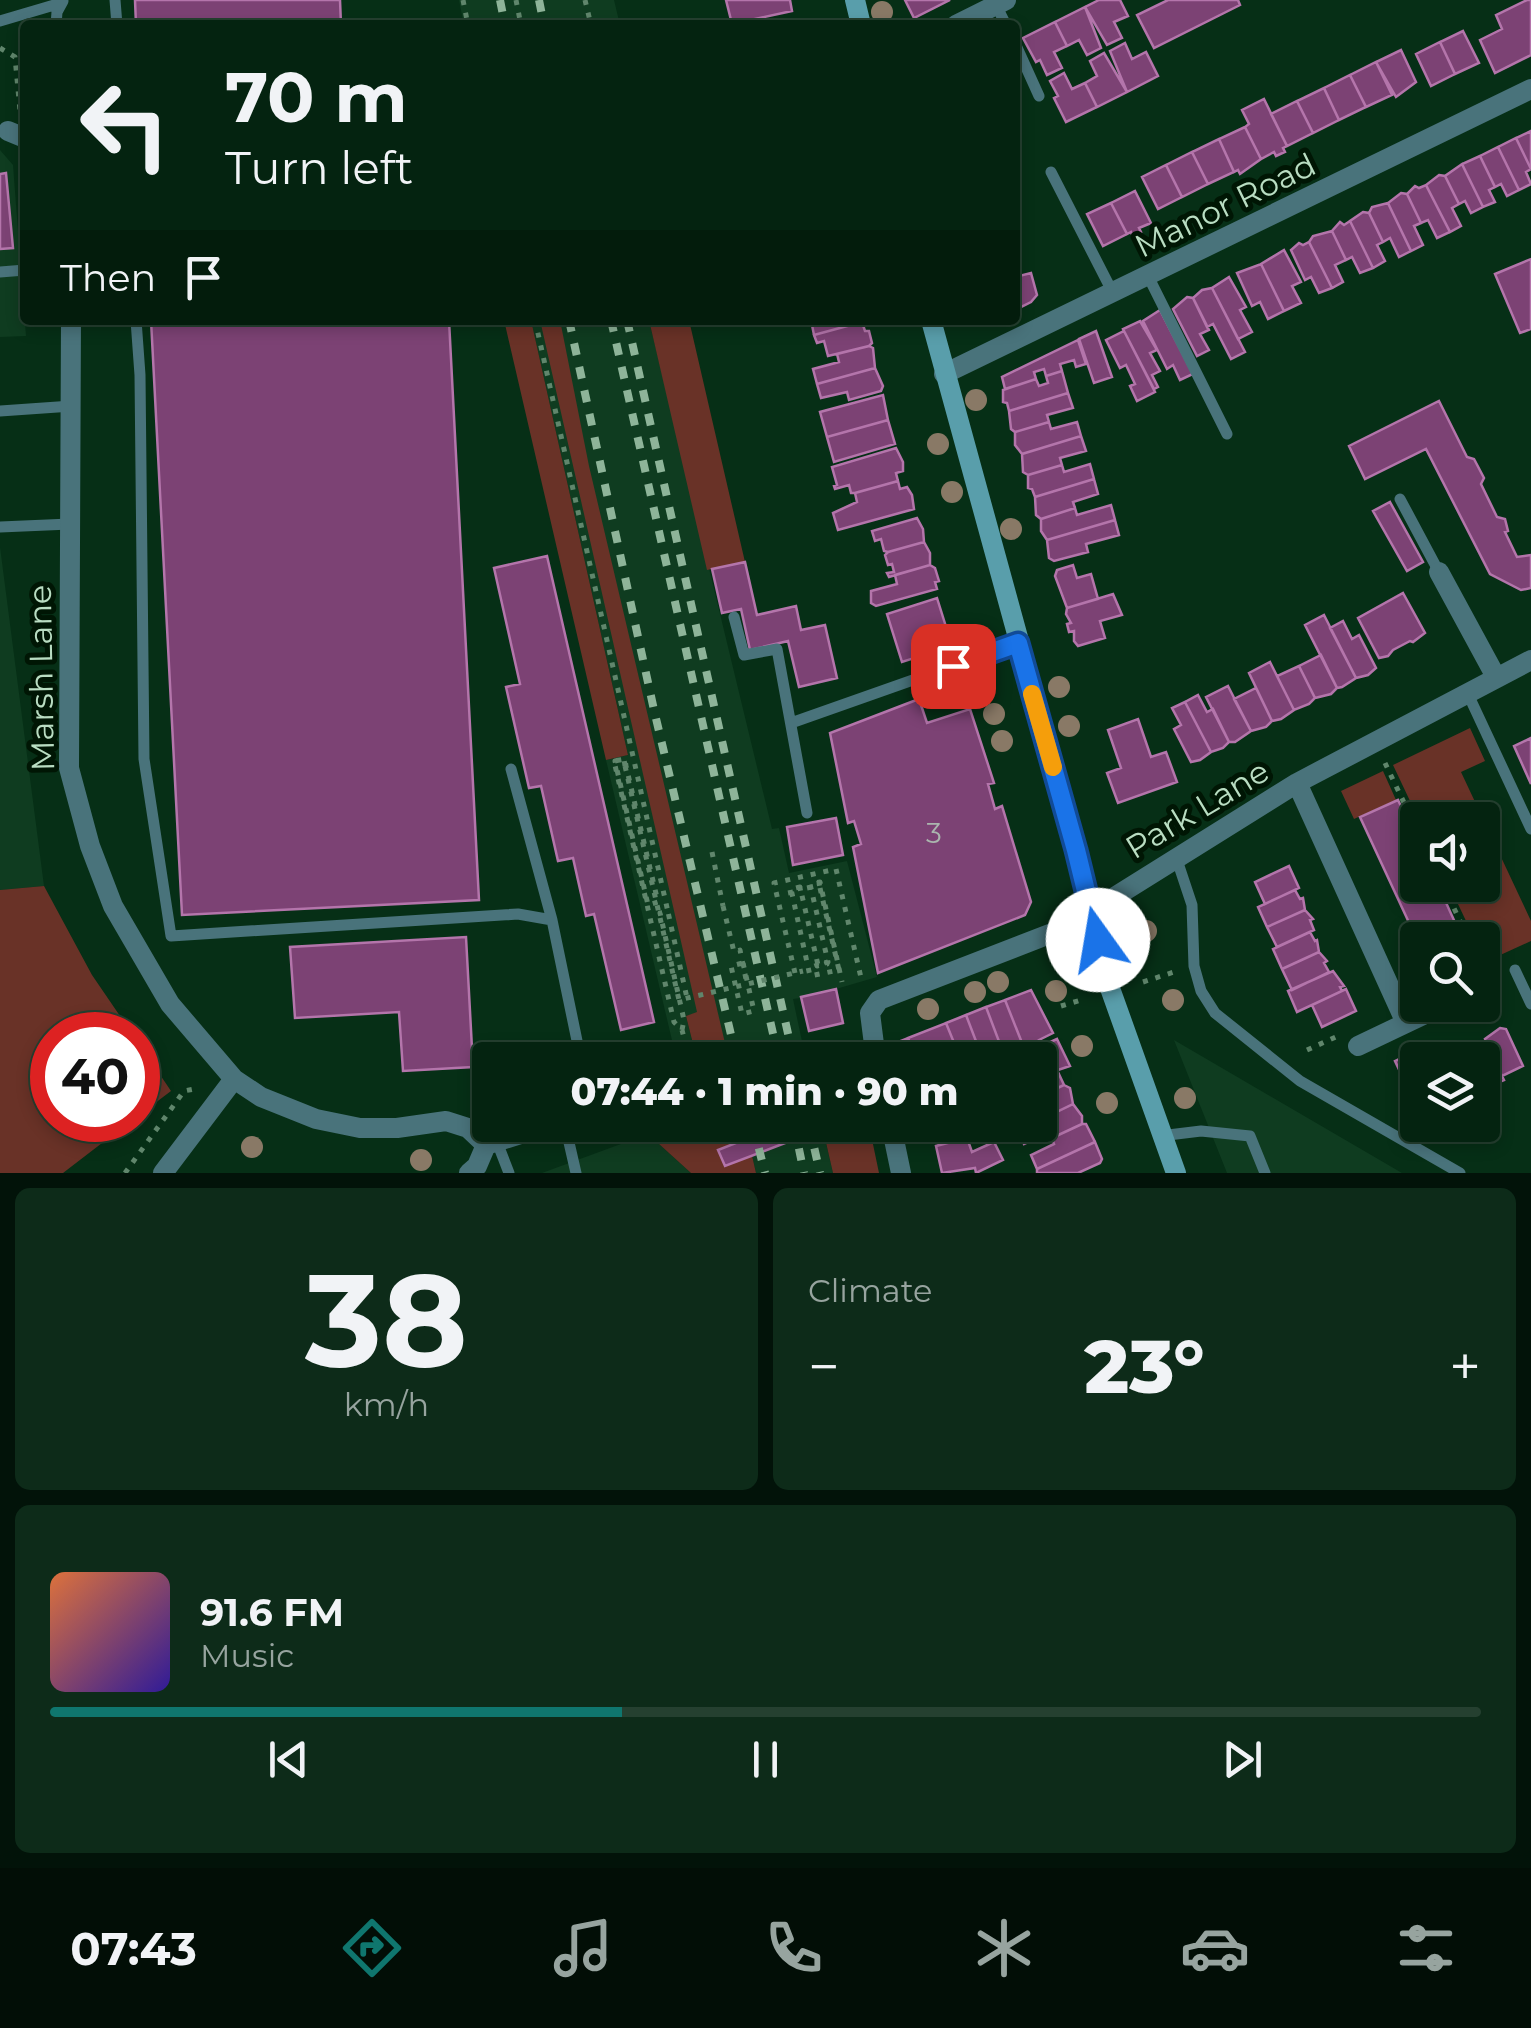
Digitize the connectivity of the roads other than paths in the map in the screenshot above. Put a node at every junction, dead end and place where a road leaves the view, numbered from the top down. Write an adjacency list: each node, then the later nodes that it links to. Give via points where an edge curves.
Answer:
1 (63, 1): 3 (lane)
2 (1001, 2): 4 (street)
3 (0, 20)
4 (966, 20)
5 (1020, 54): 7 (lane)
6 (1531, 89): 9 (street, Manor Road)
7 (1039, 96)
8 (1052, 172): 10 (lane)
9 (1148, 276): 10 (street, Manor Road); 17 (lane)
10 (1112, 293): 14 (street, Manor Road)
11 (72, 325): 15 (street, Marsh Lane)
12 (136, 325): 34 (lane, via 144,759 171,936 518,914)
13 (932, 325): 14 (street)
14 (944, 374): 23 (street)
15 (72, 406): 16 (lane); 19 (street, Marsh Lane)
16 (0, 411)
17 (1228, 434)
18 (1400, 499): 21 (lane)
19 (70, 524): 20 (lane); 41 (street, Marsh Lane, via 68,750 90,846 148,971)
20 (0, 527)
21 (1439, 572): 25 (street)
22 (734, 616): 27 (lane, via 744,656 777,649)
23 (1018, 643): 27 (lane); 33 (street)
24 (1531, 660): 25 (street, Park Lane)
25 (1496, 677): 26 (street, Park Lane)
26 (1467, 692): 29 (street, Park Lane); 31 (lane)
27 (790, 723): 30 (lane)
28 (511, 769): 34 (lane)
29 (1297, 784): 32 (street, Park Lane); 37 (street)
30 (807, 812)
31 (1531, 829)
32 (1176, 857): 33 (street, Park Lane); 54 (lane, via 1192,904 1194,966 1215,1013 1300,1081)
33 (1091, 910): 40 (street, Park Lane, via 1065,928 873,1005); 42 (street)
34 (552, 920): 39 (lane)
35 (1515, 970): 36 (lane)
36 (1531, 1004)
37 (1406, 1023): 38 (street)
38 (1352, 1039)
39 (577, 1042)
40 (874, 1042)
41 (234, 1079): 46 (street, Marsh Lane, via 316,1118 360,1128 446,1122); 47 (street)
42 (1160, 1136): 52 (street); 53 (lane, via 1201,1130 1250,1136)
43 (498, 1142): 46 (street)
44 (569, 1142): 50 (lane)
45 (894, 1142): 51 (street)
46 (492, 1144): 48 (street); 49 (lane)
47 (162, 1173)
48 (470, 1173)
49 (509, 1173)
50 (576, 1173)
51 (901, 1173)
52 (1176, 1173)
53 (1265, 1173)
54 (1460, 1173)

